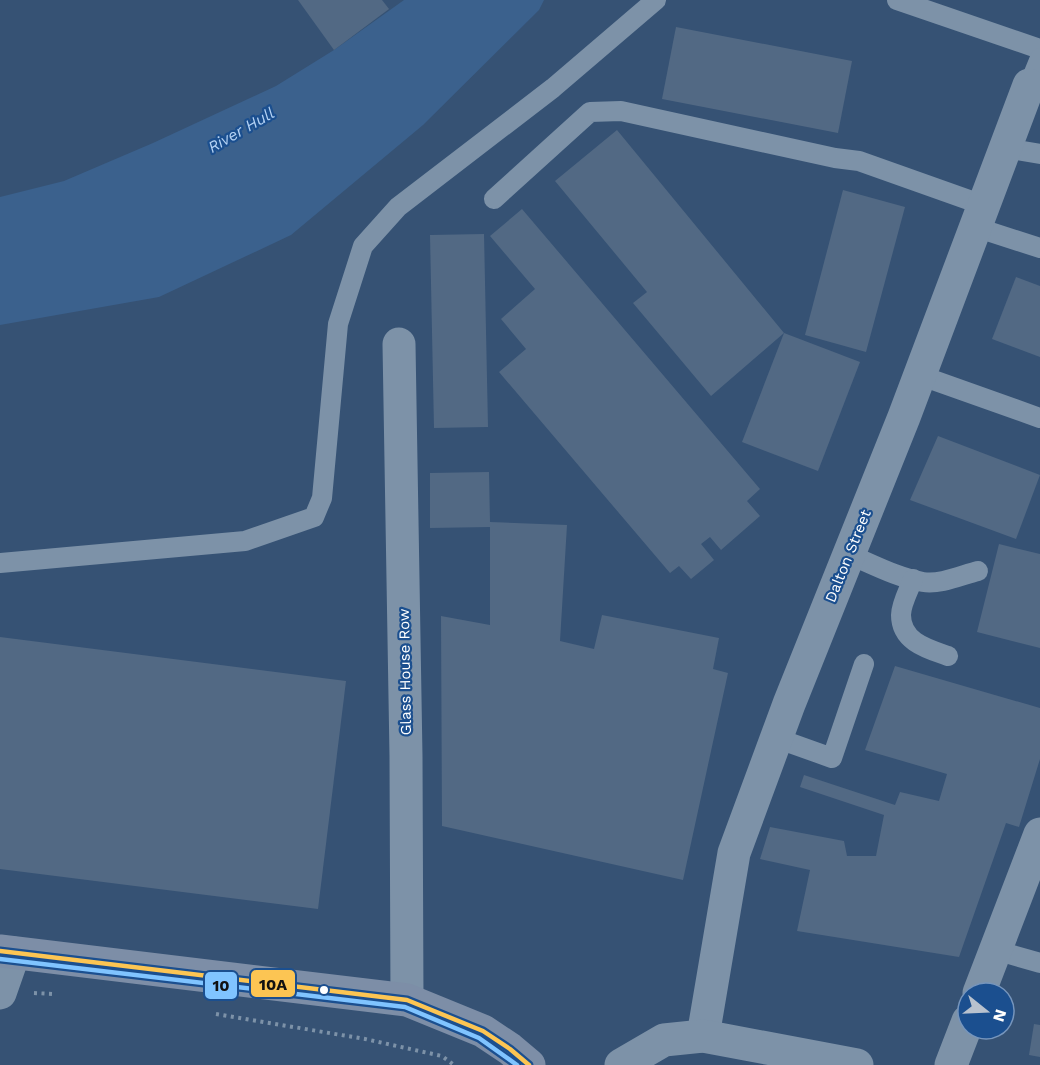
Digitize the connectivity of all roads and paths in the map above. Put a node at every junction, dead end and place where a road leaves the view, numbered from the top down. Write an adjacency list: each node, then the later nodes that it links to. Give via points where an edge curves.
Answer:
1 (656, 0): 14 (lane, via 553,88 398,207 363,246 338,324 322,498 314,517 244,542)
2 (897, 0): 3 (lane)
3 (1040, 49)
4 (1035, 71): 5 (street, Dalton Street)
5 (1005, 148): 6 (lane); 8 (street, Dalton Street)
6 (1040, 154)
7 (494, 199): 8 (lane, via 590,112 621,111 860,161)
8 (979, 216): 9 (lane); 11 (street, Dalton Street)
9 (1040, 248)
10 (399, 344): 27 (street, Glass House Row)
11 (919, 375): 12 (lane); 13 (street, Dalton Street)
12 (1040, 418)
13 (848, 554): 16 (lane); 19 (street, Dalton Street)
14 (0, 562)
15 (978, 571): 16 (lane, via 924,583)
16 (913, 579): 17 (lane, via 901,614 904,630 918,645)
17 (948, 656)
18 (864, 664): 19 (lane, via 832,758)
19 (776, 738): 29 (street, Dalton Street, via 734,853)
20 (1040, 834): 21 (street)
21 (995, 950): 23 (lane); 24 (street)
22 (7, 952): 25 (street); 27 (main road)
23 (1040, 963)
24 (983, 981)
25 (0, 992): 26 (path)
26 (59, 995)
27 (407, 1000): 32 (main road, via 483,1031)
28 (212, 1013): 31 (path, via 442,1056)
29 (703, 1036): 33 (street, via 664,1040); 34 (street)
30 (960, 1041): 35 (street)
31 (454, 1065)
32 (529, 1065)
33 (621, 1065)
34 (857, 1065)
35 (951, 1065)

